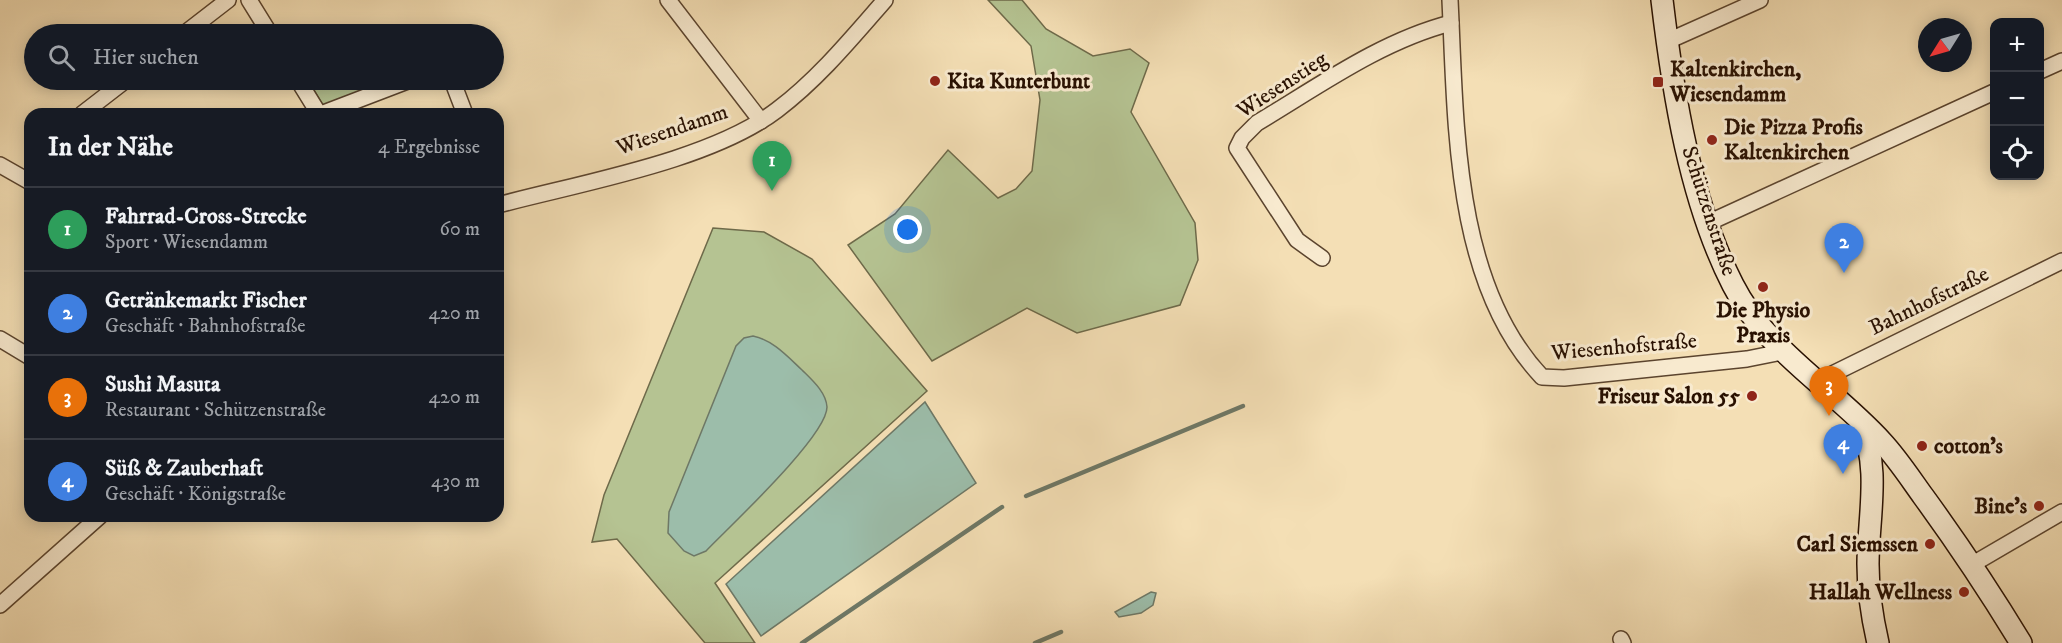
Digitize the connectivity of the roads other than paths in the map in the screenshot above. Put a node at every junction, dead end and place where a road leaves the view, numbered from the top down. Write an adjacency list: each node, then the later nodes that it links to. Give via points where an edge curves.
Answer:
1 (228, 0): 9 (street)
2 (249, 0): 10 (street)
3 (668, 0): 23 (street)
4 (885, 0): 23 (street, Wiesendamm, via 818,76)
5 (1450, 0): 8 (street, Wiesenhofstraße)
6 (1662, 0): 11 (main road, Schützenstraße)
7 (1760, 0): 11 (street)
8 (1451, 23): 28 (street, Wiesenstieg, via 1388,46 1257,123 1242,138 1237,148 1297,240); 31 (street, Wiesenhofstraße, via 1459,155 1470,222 1491,299 1522,356 1542,377 1712,363)
9 (197, 24)
10 (264, 24)
11 (1668, 41): 27 (main road, Schützenstraße, via 1683,133)
12 (2062, 61): 13 (street)
13 (2044, 69)
14 (113, 90): 19 (street)
15 (304, 90): 20 (street)
16 (384, 90): 21 (street)
17 (456, 90): 22 (street)
18 (1990, 94): 27 (street)
19 (90, 108)
20 (316, 108)
21 (336, 108)
22 (463, 108)
23 (761, 121): 26 (street, Wiesendamm, via 674,159)
24 (0, 165): 25 (street)
25 (24, 179)
26 (504, 203)
27 (1708, 223): 31 (main road, Schützenstraße, via 1733,285 1756,322)
28 (1322, 258)
29 (2062, 261): 33 (street, Bahnhofstraße)
30 (0, 339): 32 (street)
31 (1782, 352): 33 (main road, Schützenstraße)
32 (24, 353)
33 (1816, 382): 34 (main road, Schützenstraße)
34 (1857, 417): 35 (main road, Schützenstraße); 36 (main road, via 1870,447)
35 (1896, 459): 36 (main road, via 1877,462); 39 (main road, Schützenstraße)
36 (1870, 469): 41 (main road, via 1868,567)
37 (2062, 512): 39 (street)
38 (93, 522): 40 (street)
39 (1973, 564): 42 (main road, Schützenstraße)
40 (0, 604)
41 (1878, 643)
42 (2021, 643)

